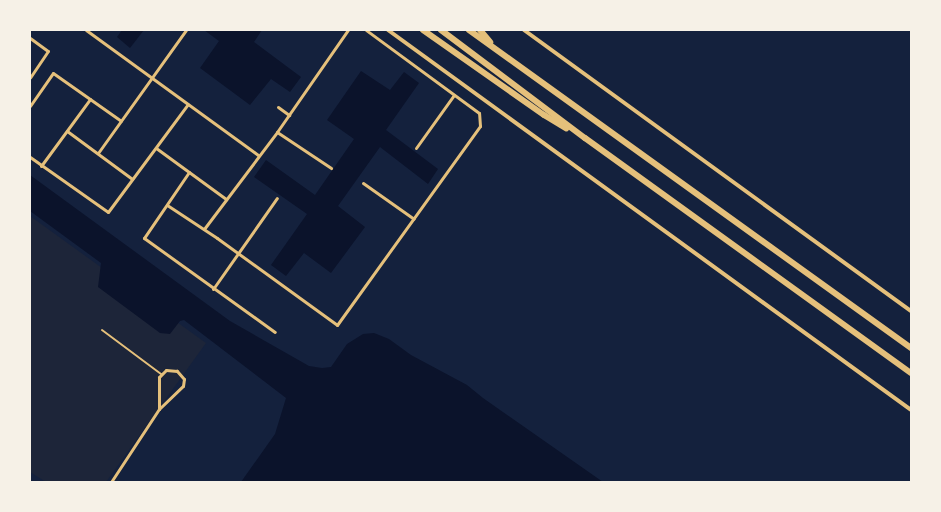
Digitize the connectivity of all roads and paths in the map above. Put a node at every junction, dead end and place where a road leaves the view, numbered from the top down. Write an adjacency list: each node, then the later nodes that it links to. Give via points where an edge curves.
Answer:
1 (86, 30): 14 (street)
2 (186, 30): 14 (street)
3 (348, 30): 20 (street)
4 (366, 30): 15 (street)
5 (388, 30): 49 (street)
6 (423, 30): 24 (highway, via 544,115)
7 (440, 30): 24 (highway)
8 (469, 30): 12 (highway)
9 (480, 30): 12 (highway)
10 (524, 30): 42 (street)
11 (30, 38): 13 (street, via 48,51)
12 (497, 50): 45 (highway)
13 (30, 78)
14 (151, 78): 17 (street); 21 (street)
15 (454, 95): 26 (street); 38 (street, via 479,113 480,126)
16 (90, 99): 18 (street, via 53,73); 21 (street); 22 (street)
17 (188, 104): 25 (street); 28 (street)
18 (30, 106)
19 (278, 107): 20 (street)
20 (289, 115): 23 (street)
21 (121, 121): 27 (street)
22 (67, 131): 27 (street); 30 (street)
23 (277, 132): 28 (street); 31 (street)
24 (585, 138): 47 (highway)
25 (156, 148): 32 (street); 33 (street)
26 (416, 148)
27 (98, 154): 33 (street)
28 (258, 155): 36 (street)
29 (30, 157): 30 (street)
30 (41, 166): 33 (street, via 108,212)
31 (330, 168)
32 (189, 172): 36 (street); 37 (street)
33 (132, 179)
34 (363, 183): 38 (street)
35 (277, 198): 40 (street)
36 (226, 199): 39 (street)
37 (167, 205): 39 (street); 41 (street, via 144,238)
38 (414, 220): 40 (street, via 338,325)
39 (204, 229): 40 (street)
40 (236, 254): 41 (street)
41 (213, 289): 44 (street)
42 (911, 311)
43 (102, 330): 46 (lane)
44 (275, 332)
45 (911, 348)
46 (161, 374): 48 (street, via 158,382); 48 (street, via 169,369 176,371 184,383 181,390)
47 (911, 374)
48 (159, 409): 50 (street)
49 (911, 410)
50 (111, 482)

